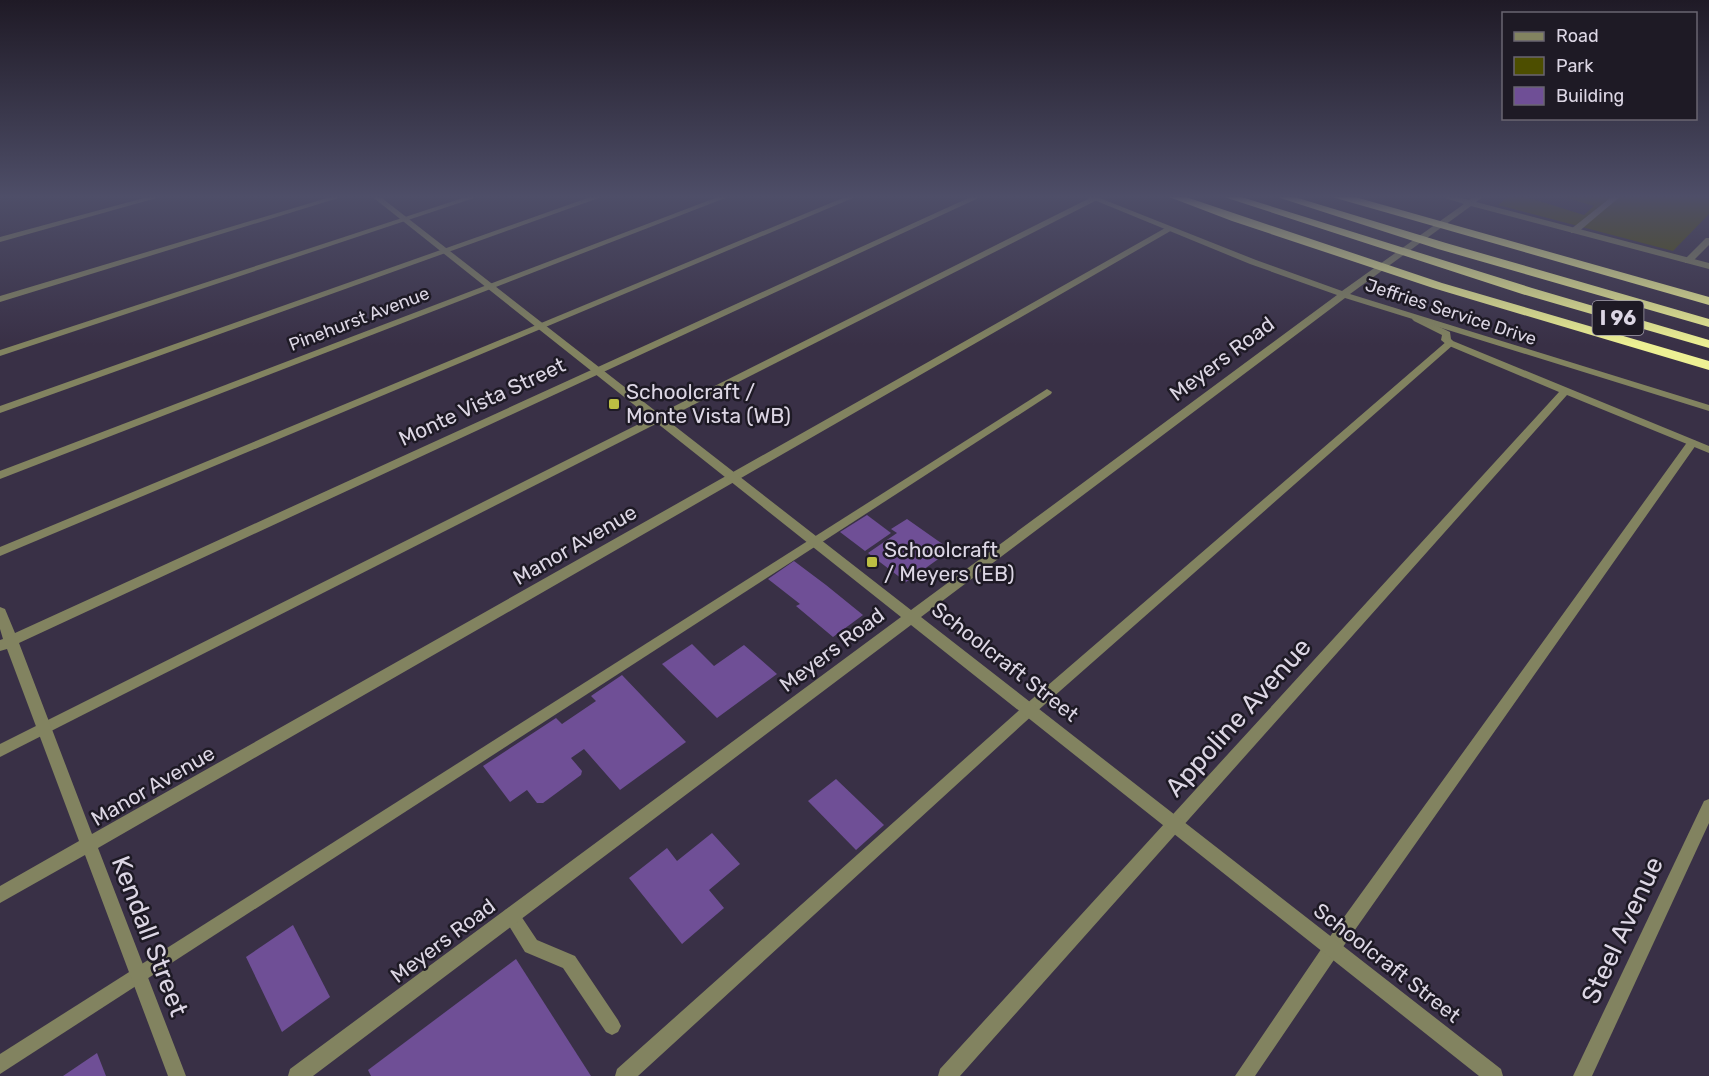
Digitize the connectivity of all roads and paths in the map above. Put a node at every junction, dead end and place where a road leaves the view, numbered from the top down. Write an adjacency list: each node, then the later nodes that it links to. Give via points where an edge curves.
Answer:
1 (179, 245): 23 (street)
2 (326, 245): 30 (street)
3 (439, 245): 18 (street, Schoolcraft Street)
4 (462, 245): 18 (street)
5 (597, 245): 21 (street, Pinehurst Avenue)
6 (735, 245): 27 (street)
7 (871, 245): 32 (street, Monte Vista Street)
8 (997, 245): 37 (street)
9 (1141, 245): 41 (street, Manor Avenue)
10 (1213, 245): 22 (street, Jeffries Service Drive)
11 (1317, 245): 31 (highway, I 96)
12 (1382, 245): 29 (highway, I 96)
13 (1412, 245): 22 (street, Meyers Road)
14 (1439, 245): 26 (highway, I 96)
15 (1513, 245): 24 (highway, I 96)
16 (1628, 245): 19 (street)
17 (1704, 245): 19 (street)
18 (446, 251): 21 (street, Schoolcraft Street); 36 (street)
19 (1688, 261): 20 (street)
20 (1709, 266)
21 (490, 286): 27 (street, Schoolcraft Street); 40 (street, Pinehurst Avenue)
22 (1344, 295): 25 (street, Jeffries Service Drive); 45 (street, Meyers Road)
23 (0, 300)
24 (1707, 300)
25 (1417, 319): 28 (street, via 1448,334 1446,340); 35 (street, Jeffries Service Drive)
26 (1709, 322)
27 (541, 326): 32 (street, Schoolcraft Street); 43 (street)
28 (1450, 344): 33 (street); 47 (street)
29 (1709, 344)
30 (0, 353)
31 (1709, 368)
32 (598, 370): 37 (street, Schoolcraft Street); 46 (street, Monte Vista Street)
33 (1565, 391): 38 (street); 51 (street, Appoline Avenue)
34 (1047, 392): 42 (street)
35 (1709, 408)
36 (0, 410)
37 (660, 419): 41 (street, Schoolcraft Street); 48 (street)
38 (1692, 443): 39 (street); 55 (street)
39 (1709, 450)
40 (0, 475)
41 (734, 477): 42 (street, Schoolcraft Street); 52 (street, Manor Avenue)
42 (814, 540): 45 (street, Schoolcraft Street); 56 (street)
43 (0, 552)
44 (0, 612): 46 (street, Kendall Street)
45 (912, 616): 47 (street, Schoolcraft Street); 54 (street, Meyers Road)
46 (5, 644): 48 (street, Kendall Street)
47 (1029, 709): 51 (street, Schoolcraft Street); 61 (street)
48 (44, 729): 49 (street); 52 (street, Kendall Street)
49 (0, 751)
50 (1709, 806): 65 (street, Steel Avenue)
51 (1174, 823): 55 (street, Schoolcraft Street); 62 (street, Appoline Avenue)
52 (88, 845): 53 (street, Manor Avenue); 56 (street, Kendall Street)
53 (0, 896)
54 (511, 916): 57 (street, via 531,946 568,962); 60 (street, Meyers Road)
55 (1332, 948): 63 (street); 64 (street, Schoolcraft Street)
56 (138, 976): 58 (street); 59 (street, Kendall Street)
57 (612, 1026)
58 (0, 1065)
59 (177, 1076)
60 (297, 1076)
61 (624, 1076)
62 (947, 1076)
63 (1244, 1076)
64 (1494, 1076)
65 (1582, 1076)

